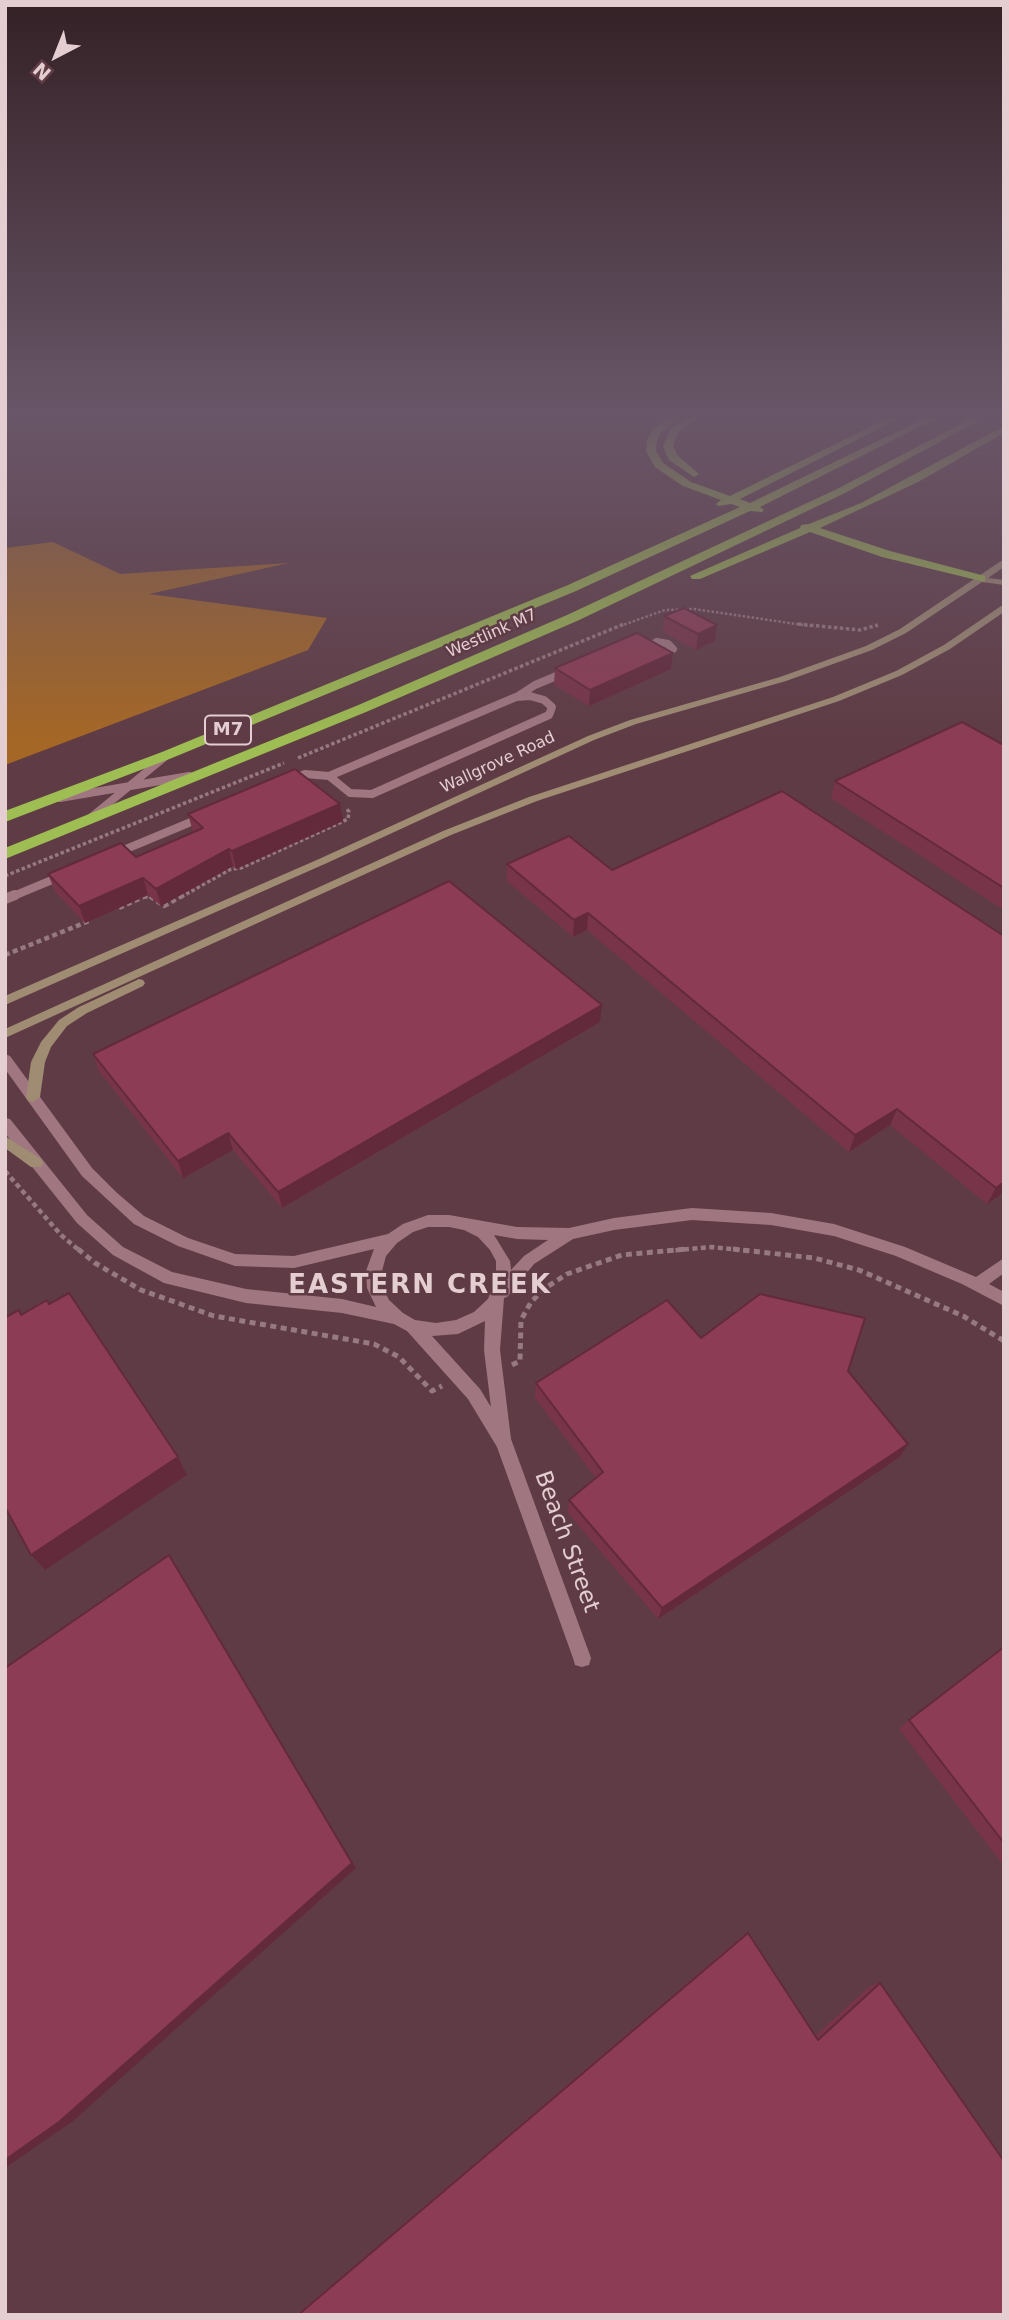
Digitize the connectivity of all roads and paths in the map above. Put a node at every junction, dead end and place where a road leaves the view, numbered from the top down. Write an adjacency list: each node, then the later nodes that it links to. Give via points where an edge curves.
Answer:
1 (680, 526): 9 (highway)
2 (709, 526): 9 (highway)
3 (777, 526): 11 (highway, Westlink M7 / M7)
4 (811, 526): 11 (highway, M7)
5 (815, 526): 7 (highway)
6 (821, 526): 7 (highway)
7 (849, 537): 10 (highway); 12 (highway)
8 (1004, 563): 10 (main road, Wallgrove Road)
9 (603, 570): 21 (highway, Westlink M7 / M7, via 576,577 572,588)
10 (998, 571): 12 (main road, Wallgrove Road)
11 (691, 574): 16 (highway, Westlink M7 / M7, via 640,587)
12 (981, 579): 13 (main road); 39 (main road, Wallgrove Road, via 903,631 833,662 591,738)
13 (1004, 583)
14 (660, 591): 16 (highway, M7, via 601,617)
15 (1004, 608): 37 (main road, via 899,673 447,833)
16 (572, 618): 22 (highway, Westlink M7 / M7)
17 (885, 623): 18 (path)
18 (860, 630)
19 (570, 671): 20 (lane)
20 (516, 698): 23 (lane); 26 (lane, via 530,696 552,708 549,715 372,794)
21 (167, 755): 25 (lane); 27 (highway, Westlink M7 / M7)
22 (209, 772): 25 (lane); 30 (highway, Westlink M7 / M7)
23 (329, 776): 24 (lane, via 305,774); 26 (lane)
24 (280, 784)
25 (127, 788): 27 (lane); 30 (lane)
26 (345, 789): 35 (path, via 334,793 349,812 348,819 231,869 163,906 148,895)
27 (54, 799): 29 (highway, Westlink M7 / M7)
28 (218, 810): 32 (lane)
29 (5, 817)
30 (84, 823): 31 (highway, Westlink M7 / M7)
31 (5, 854)
32 (105, 857)
33 (68, 873): 34 (lane)
34 (5, 899)
35 (114, 910)
36 (91, 920): 38 (path)
37 (238, 928): 40 (main road); 42 (main road, via 63,1023 38,1062)
38 (5, 955)
39 (5, 1001)
40 (5, 1034)
41 (5, 1059): 42 (street)
42 (33, 1097): 48 (street, via 111,1196 139,1220 183,1242 234,1259 294,1262)
43 (5, 1123): 45 (street)
44 (5, 1141): 45 (main road)
45 (36, 1163): 53 (street, via 73,1209 117,1251 169,1278 246,1296 342,1306)
46 (449, 1221): 47 (street, via 517,1233); 48 (street, via 428,1221); 51 (street, via 483,1233 495,1246 503,1261 504,1278)
47 (569, 1234): 50 (street, via 692,1214 771,1219 834,1230 900,1251); 51 (street, via 530,1260)
48 (392, 1238): 53 (street, via 374,1270 375,1288 383,1305)
49 (1004, 1264): 50 (street)
50 (977, 1284): 52 (street)
51 (497, 1298): 54 (street, via 479,1317 458,1327); 57 (street, Beach Street, via 492,1350)
52 (1004, 1300)
53 (397, 1318): 54 (street)
54 (413, 1326): 57 (street, Beach Street, via 474,1394)
55 (1004, 1341): 56 (path, via 963,1316 859,1270 814,1258 712,1247 622,1255 566,1274 531,1302 521,1320 520,1361)
56 (514, 1365)
57 (504, 1443): 58 (street, Beach Street)
58 (582, 1658)

